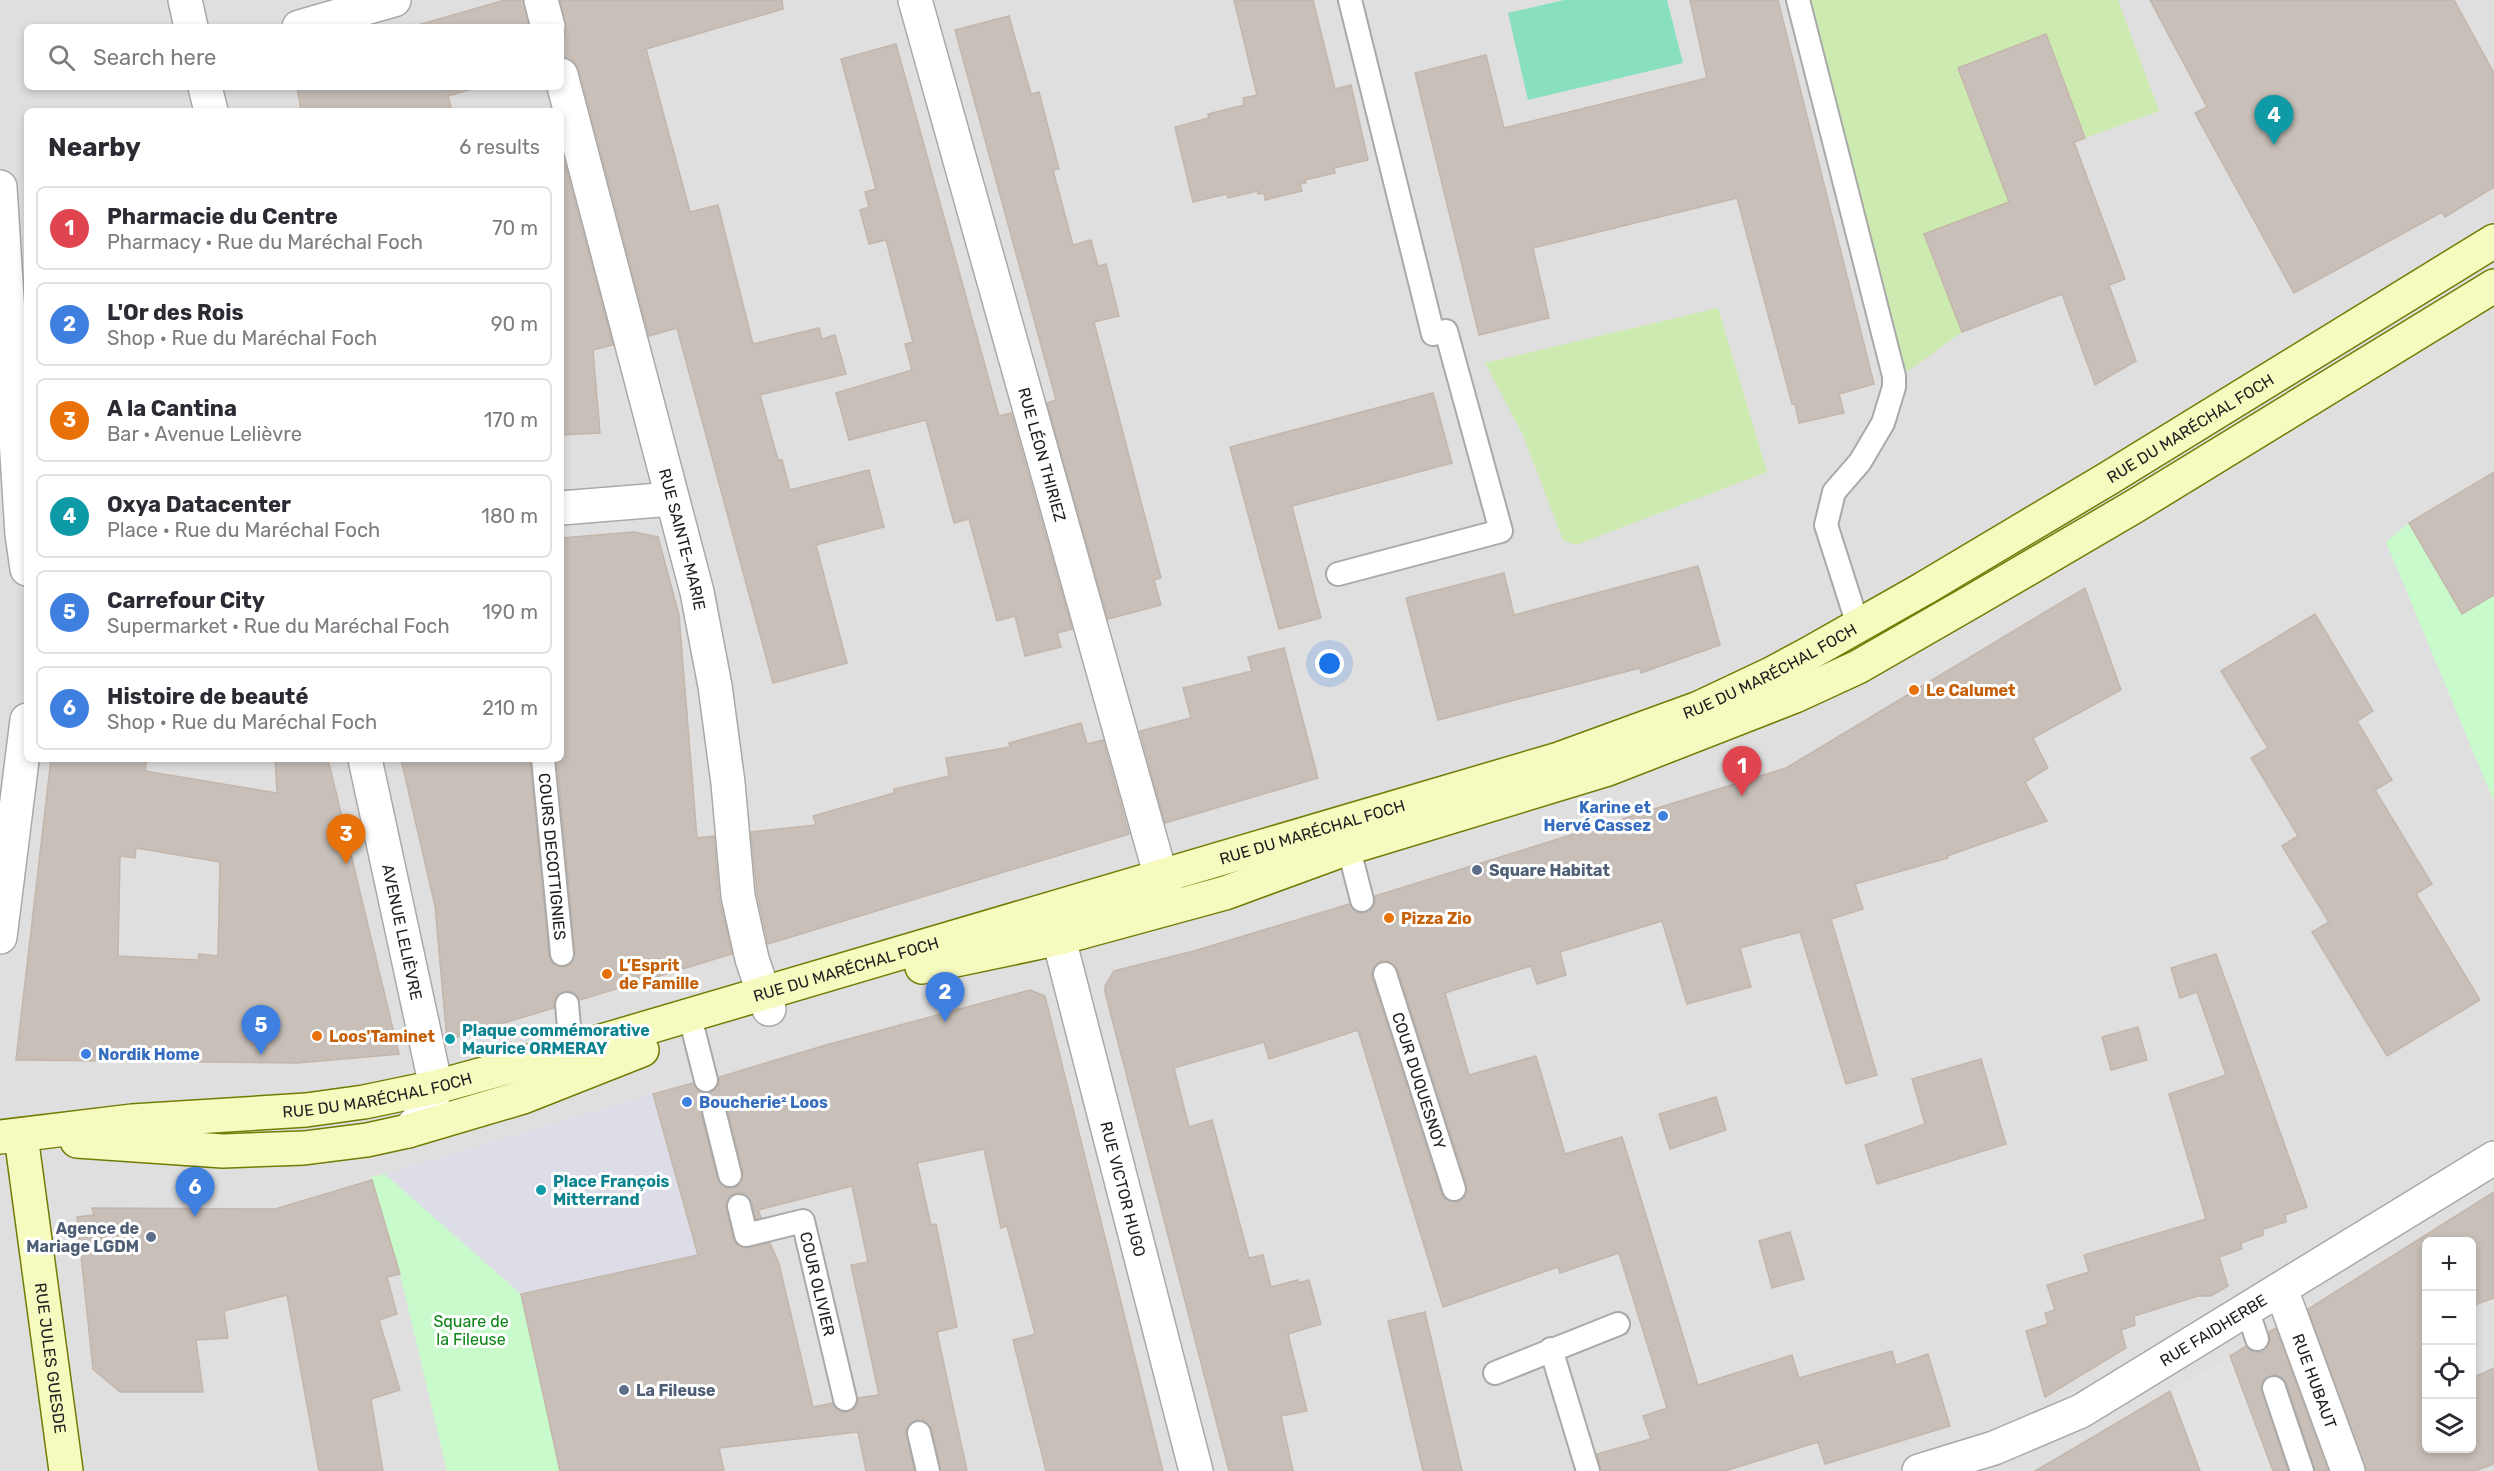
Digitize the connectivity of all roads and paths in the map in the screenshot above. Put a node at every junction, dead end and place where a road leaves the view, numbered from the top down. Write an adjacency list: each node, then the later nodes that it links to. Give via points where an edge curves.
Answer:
1 (185, 0): 7 (street)
2 (394, 0): 8 (street)
3 (541, 0): 9 (street)
4 (915, 0): 25 (street, RUE LÉON THIRIEZ)
5 (1350, 0): 19 (lane, via 1432,334 1446,331 1501,531)
6 (1798, 0): 20 (lane, via 1894,375 1883,423 1860,462 1834,492 1826,525)
7 (190, 24)
8 (310, 24)
9 (548, 24)
10 (564, 86): 16 (street, RUE SAINTE-MARIE)
11 (206, 90): 12 (street)
12 (210, 108)
13 (0, 187): 18 (street)
14 (2494, 241): 20 (main road, RUE DU MARÉCHAL FOCH, via 2109,478)
15 (2494, 286): 24 (main road, RUE DU MARÉCHAL FOCH, via 2134,506 1858,667 1775,705 1608,769)
16 (672, 499): 17 (street); 32 (street, RUE SAINTE-MARIE, via 697,592 715,686 738,896)
17 (564, 508)
18 (24, 548)
19 (1338, 574)
20 (1858, 625): 24 (main road, RUE DU MARÉCHAL FOCH, via 1772,674 1699,708)
21 (24, 744): 29 (street)
22 (366, 762): 37 (street, AVENUE LELIÈVRE)
23 (543, 762): 30 (lane, COURS DECOTTIGNIES)
24 (1345, 836): 25 (main road, RUE DU MARÉCHAL FOCH); 26 (lane); 27 (main road, RUE DU MARÉCHAL FOCH, via 1234,890)
25 (1160, 876): 27 (street, RUE LÉON THIRIEZ); 28 (main road, RUE DU MARÉCHAL FOCH)
26 (1362, 900)
27 (1171, 910): 28 (main road, RUE DU MARÉCHAL FOCH)
28 (1055, 923): 32 (main road, RUE DU MARÉCHAL FOCH, via 947,960); 54 (street, RUE VICTOR HUGO)
29 (0, 937)
30 (562, 954)
31 (1385, 974): 43 (lane, COUR DUQUESNOY)
32 (766, 1001): 34 (main road, RUE DU MARÉCHAL FOCH); 35 (main road, RUE DU MARÉCHAL FOCH)
33 (567, 1004): 35 (lane)
34 (694, 1033): 36 (lane); 39 (main road, RUE DU MARÉCHAL FOCH, via 523,1096)
35 (571, 1050): 37 (main road, RUE DU MARÉCHAL FOCH)
36 (706, 1080)
37 (435, 1088): 39 (street, via 432,1101); 40 (main road, RUE DU MARÉCHAL FOCH, via 335,1107 132,1120)
38 (714, 1111): 42 (lane)
39 (408, 1131): 40 (main road, RUE DU MARÉCHAL FOCH, via 335,1145 223,1151)
40 (10, 1137): 52 (main road, RUE JULES GUESDE)
41 (2494, 1158): 45 (street, RUE FAIDHERBE)
42 (730, 1175)
43 (1454, 1189)
44 (739, 1206): 50 (lane, COUR OLIVIER, via 746,1235 803,1221)
45 (2281, 1289): 56 (street, RUE FAIDHERBE, via 2252,1324 2073,1415 1994,1448); 58 (street, RUE HUBAUT)
46 (1618, 1323): 47 (lane)
47 (1551, 1349): 48 (lane); 55 (lane)
48 (1495, 1373)
49 (2274, 1388): 57 (lane)
50 (845, 1399)
51 (919, 1433): 53 (lane)
52 (66, 1471)
53 (928, 1471)
54 (1196, 1471)
55 (1588, 1471)
56 (1919, 1471)
57 (2302, 1471)
58 (2348, 1471)

